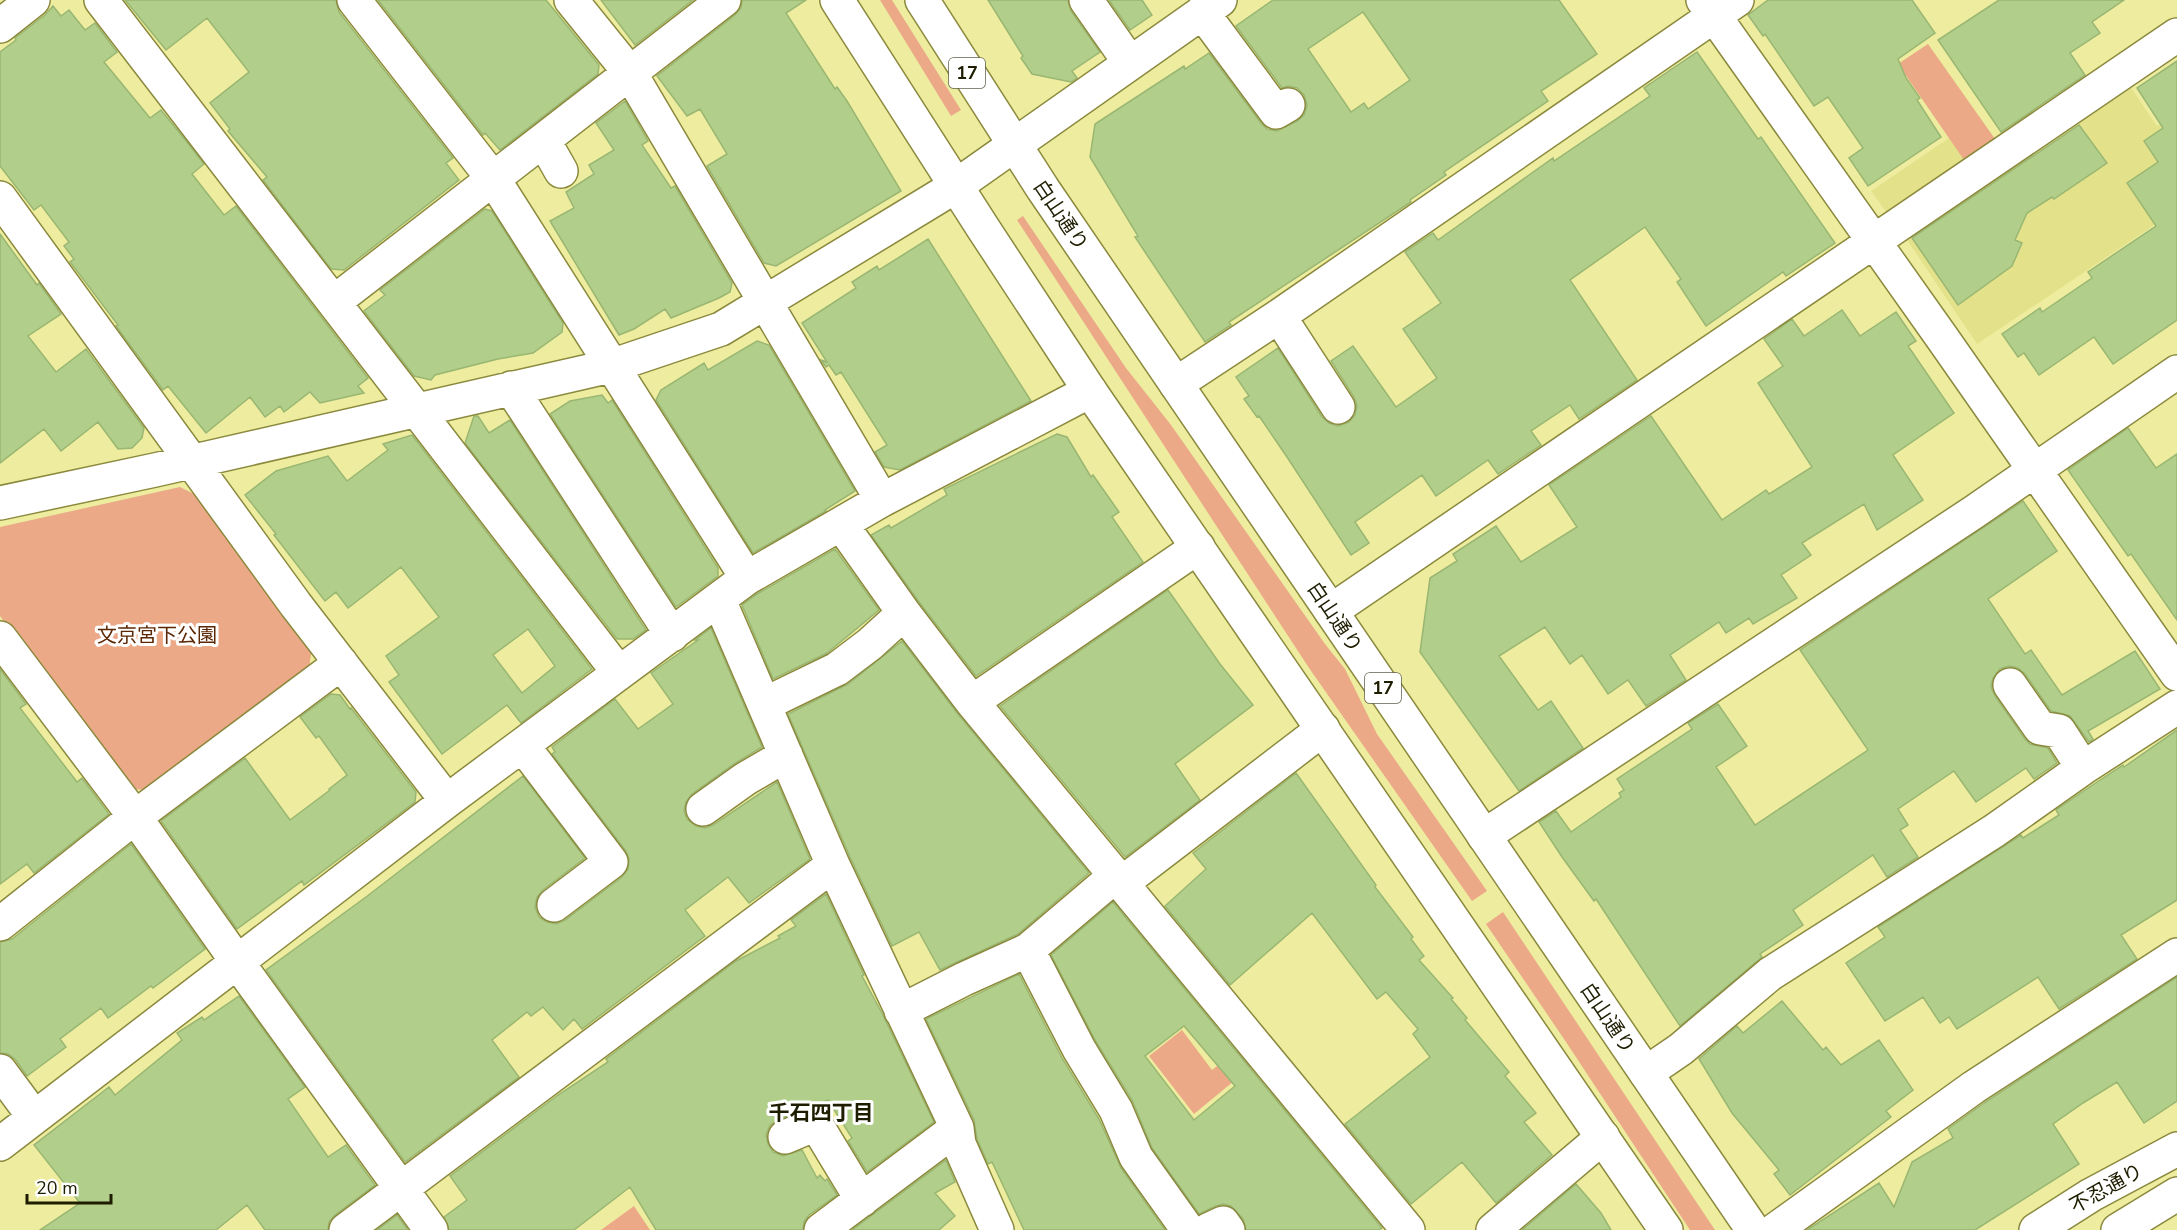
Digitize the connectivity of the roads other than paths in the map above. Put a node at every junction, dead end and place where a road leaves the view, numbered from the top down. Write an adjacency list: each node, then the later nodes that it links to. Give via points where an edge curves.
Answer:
1 (33, 0): 11 (main road)
2 (101, 0): 23 (main road)
3 (354, 0): 19 (main road)
4 (571, 0): 14 (main road)
5 (724, 0): 14 (main road)
6 (837, 0): 20 (main road)
7 (922, 0): 17 (main road, 白山通り / 17)
8 (1086, 0): 13 (main road)
9 (1718, 5): 22 (main road); 25 (main road)
10 (1211, 6): 13 (main road); 15 (main road, via 1276,112)
11 (0, 26)
12 (2177, 35): 22 (main road)
13 (1130, 63): 17 (main road)
14 (630, 73): 16 (main road); 24 (main road)
15 (1288, 105)
16 (544, 141): 18 (main road); 19 (main road)
17 (1014, 145): 20 (main road); 28 (main road, 白山通り / 17)
18 (561, 171)
19 (494, 180): 23 (main road); 26 (main road)
20 (956, 186): 24 (main road); 30 (main road)
21 (0, 198): 33 (main road)
22 (1875, 242): 34 (main road); 41 (main road)
23 (334, 302): 32 (main road)
24 (765, 303): 26 (main road, via 721,329); 35 (main road)
25 (1279, 316): 28 (main road); 31 (main road)
26 (611, 366): 29 (main road); 39 (main road)
27 (2177, 372): 34 (main road)
28 (1176, 384): 41 (main road, 白山通り / 17)
29 (511, 388): 32 (main road); 43 (main road)
30 (1090, 391): 35 (main road); 38 (main road)
31 (1338, 407)
32 (418, 410): 33 (main road); 46 (main road)
33 (193, 461): 36 (main road); 45 (main road)
34 (2035, 471): 47 (main road); 59 (main road)
35 (882, 500): 37 (main road)
36 (0, 503)
37 (841, 524): 39 (main road); 42 (main road)
38 (1198, 547): 49 (main road); 52 (main road)
39 (747, 578): 40 (main road)
40 (720, 600): 43 (main road); 50 (main road)
41 (1331, 611): 59 (main road, 白山通り / 17)
42 (904, 613): 49 (main road); 50 (main road, via 837,669)
43 (672, 635): 46 (main road)
44 (0, 638): 58 (main road)
45 (341, 663): 56 (main road); 58 (main road)
46 (619, 673): 53 (main road)
47 (2177, 674)
48 (2010, 685): 55 (main road, via 2040,728 2059,731)
49 (972, 702): 61 (main road)
50 (765, 704): 54 (main road)
51 (2177, 707): 55 (main road)
52 (1323, 729): 61 (main road); 74 (main road)
53 (523, 746): 56 (main road); 62 (main road, via 611,862)
54 (786, 755): 57 (main road, via 745,778); 60 (main road)
55 (2083, 768): 69 (main road, via 1994,831 1770,974 1681,1049)
56 (447, 801): 66 (main road)
57 (703, 809)
58 (135, 817): 63 (main road); 66 (main road)
59 (1484, 836): 69 (main road, 白山通り / 17)
60 (833, 865): 67 (main road); 77 (main road)
61 (1119, 879): 64 (main road); 88 (main road)
62 (554, 905)
63 (0, 924)
64 (1028, 950): 67 (main road); 85 (main road, via 1079,1049 1116,1110 1136,1157)
65 (2177, 955): 92 (main road, via 1974,1087)
66 (238, 963): 70 (main road); 77 (main road)
67 (901, 1011): 71 (main road)
68 (0, 1071): 70 (main road)
69 (1646, 1073): 91 (main road, 白山通り / 17)
70 (34, 1117): 75 (main road)
71 (957, 1128): 80 (main road); 84 (main road, via 959,1144)
72 (2177, 1128): 79 (main road, via 2114,1172)
73 (784, 1137): 80 (main road, via 816,1124)
74 (1603, 1137): 89 (main road); 90 (main road)
75 (0, 1144)
76 (2177, 1149): 79 (main road, 不忍通り)
77 (401, 1189): 81 (main road); 82 (main road)
78 (2177, 1194): 94 (main road, 不忍通り)
79 (2091, 1195): 93 (main road, 不忍通り)
80 (862, 1200): 83 (main road)
81 (346, 1230)
82 (431, 1230)
83 (821, 1230)
84 (997, 1230)
85 (1188, 1230)
86 (1208, 1230): 87 (main road, via 1223,1224)
87 (1228, 1230)
88 (1408, 1230)
89 (1493, 1230)
90 (1666, 1230)
91 (1753, 1230)
92 (1775, 1230)
93 (2036, 1230)
94 (2118, 1230)

